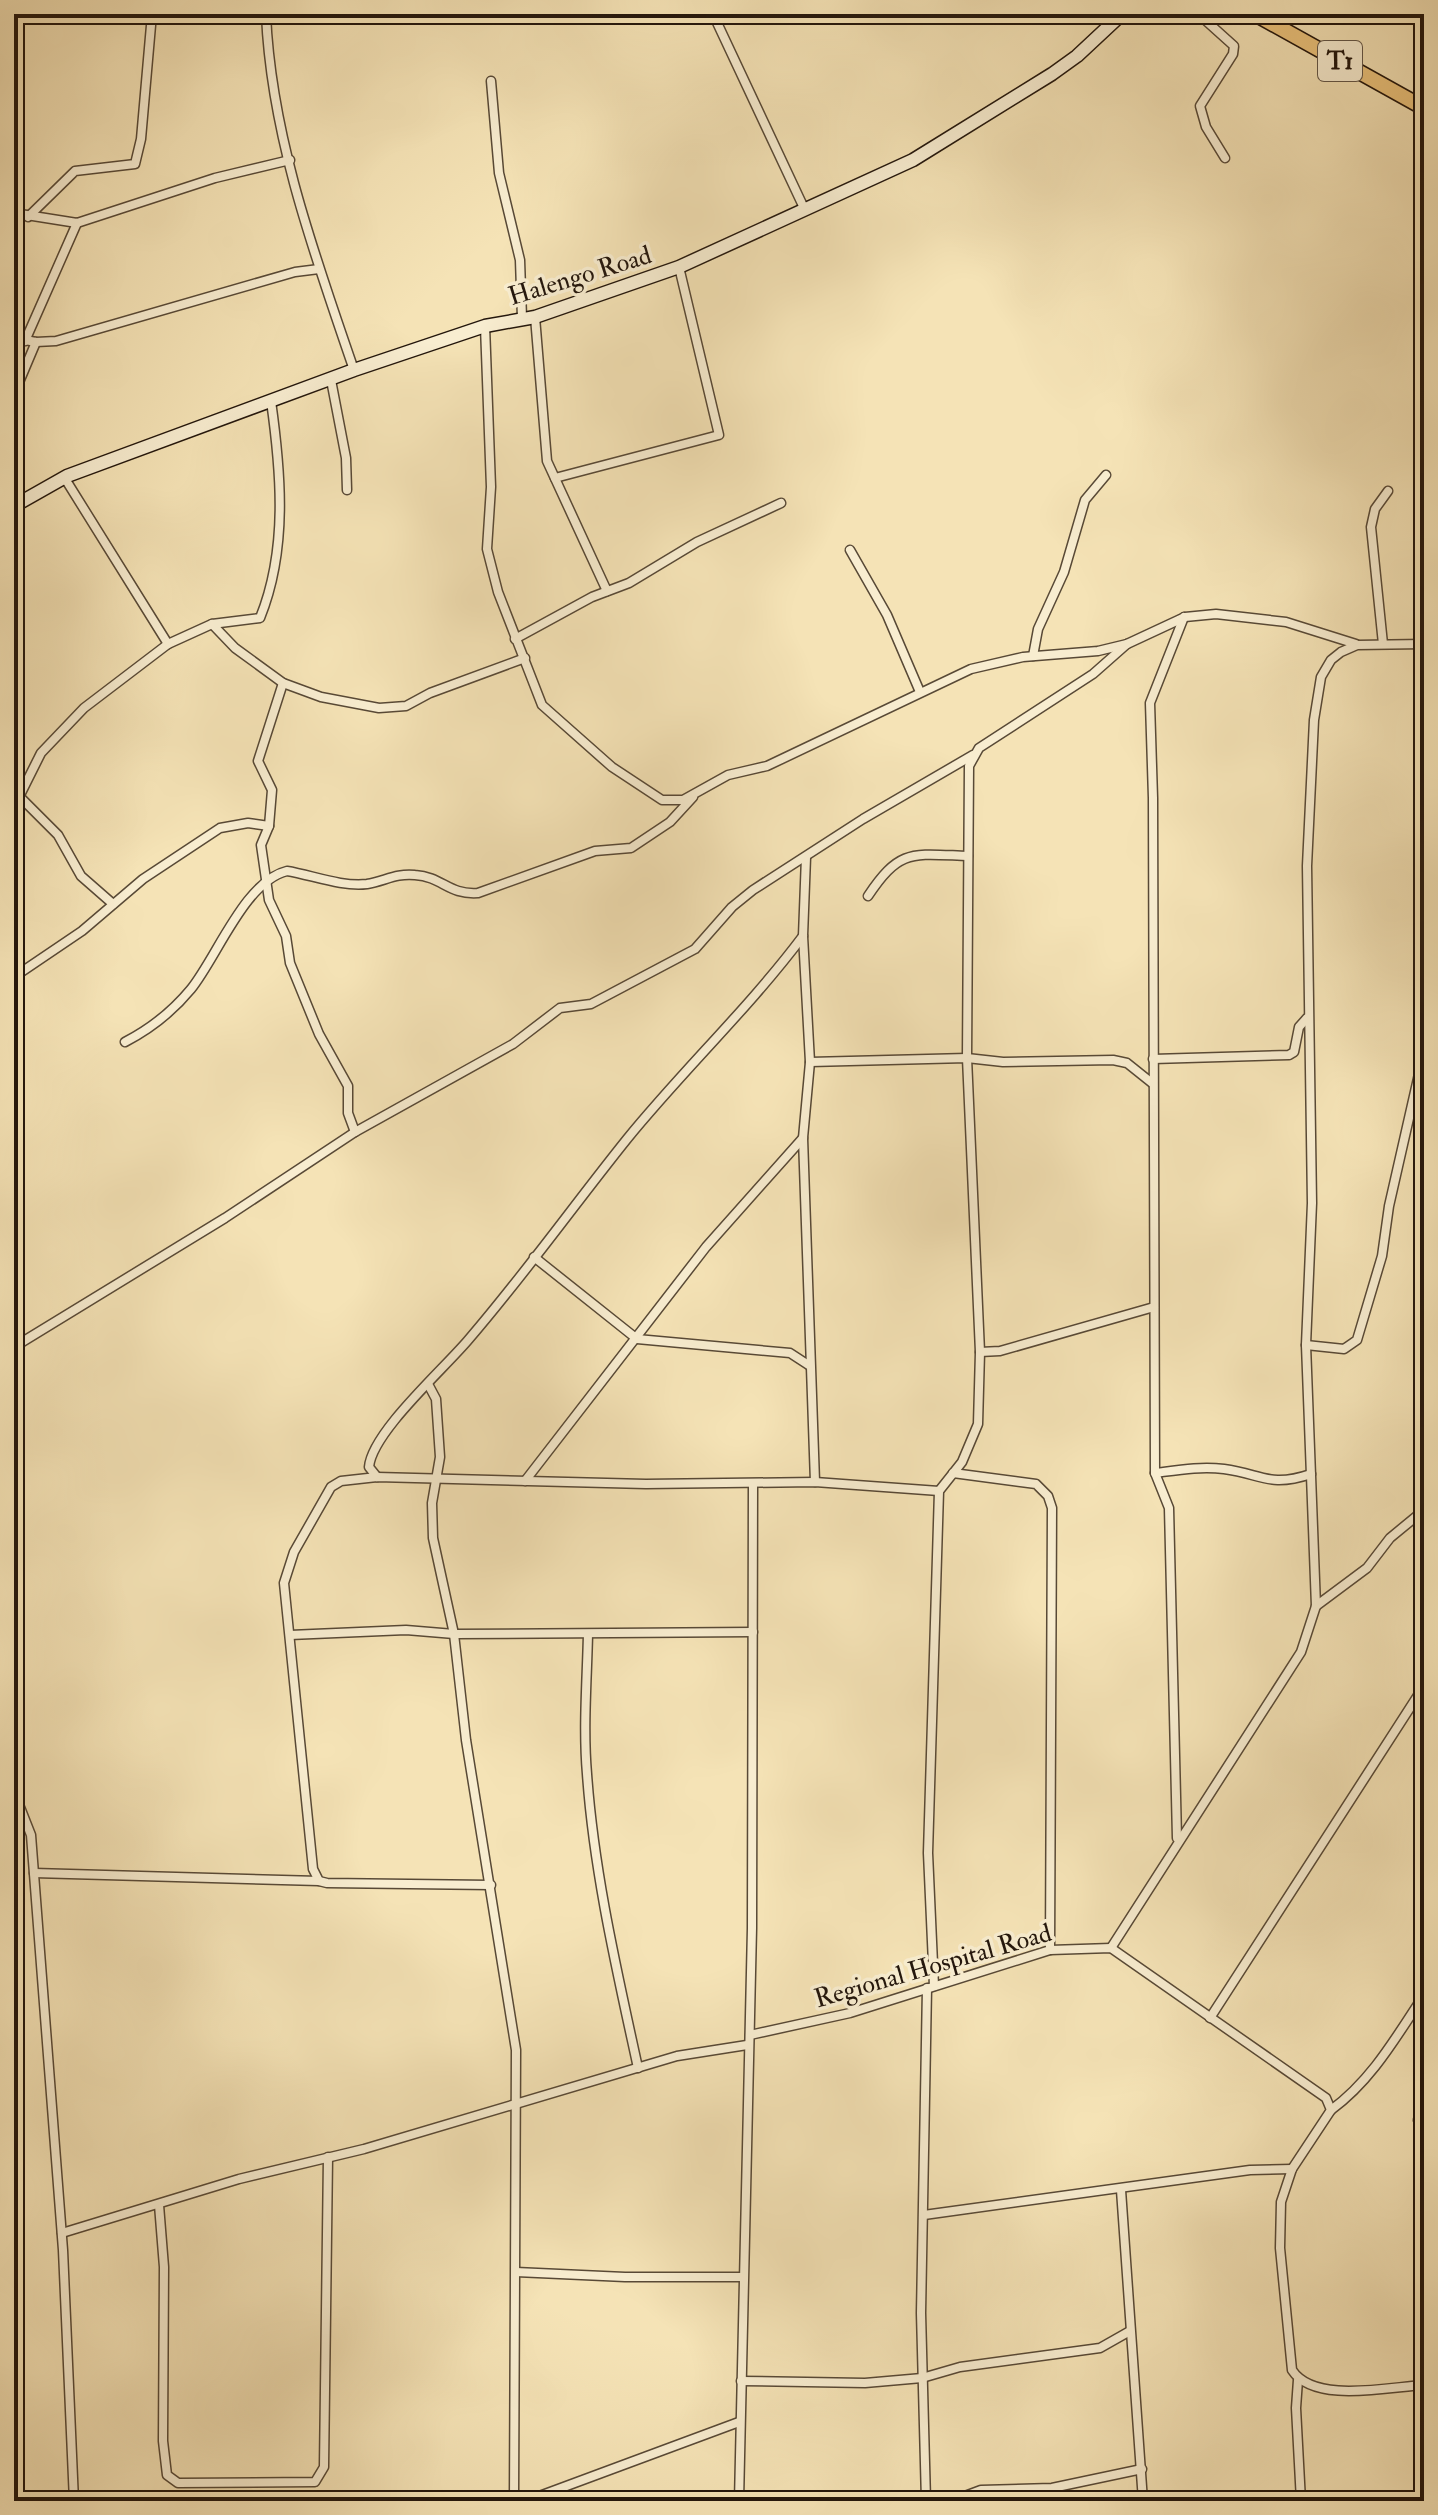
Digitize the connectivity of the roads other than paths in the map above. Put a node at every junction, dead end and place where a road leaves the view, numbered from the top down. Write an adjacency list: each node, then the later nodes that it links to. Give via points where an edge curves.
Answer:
1 (152, 14): 14 (street, via 135,164 75,171)
2 (266, 14): 11 (street, via 276,105)
3 (713, 14): 12 (street)
4 (1122, 14): 12 (street, Halengo Road, via 1077,56 954,137 843,194)
5 (1204, 14): 10 (street, via 1234,46 1200,106)
6 (1255, 14): 7 (highway, T1)
7 (1278, 20): 9 (highway, T1)
8 (491, 81): 18 (street, via 499,173)
9 (1424, 108)
10 (1225, 158)
11 (290, 160): 15 (street, via 215,178); 17 (street)
12 (804, 208): 16 (street, Halengo Road)
13 (14, 213): 14 (street)
14 (28, 217): 15 (street)
15 (77, 223): 21 (street)
16 (679, 267): 18 (street, Halengo Road); 29 (street, via 719,435)
17 (319, 269): 22 (street); 23 (street)
18 (529, 318): 19 (street, Halengo Road); 29 (street, via 545,452)
19 (485, 326): 23 (street, Halengo Road); 38 (street, via 491,487 487,549)
20 (14, 338): 21 (street)
21 (25, 341): 22 (street)
22 (36, 342): 25 (street)
23 (354, 370): 24 (street, Halengo Road)
24 (331, 380): 26 (street, Halengo Road); 30 (street)
25 (14, 394)
26 (271, 401): 28 (street, Halengo Road); 37 (street, via 282,500 266,602 260,618)
27 (1106, 475): 44 (street, via 1085,500)
28 (64, 477): 33 (street, Halengo Road); 39 (street)
29 (555, 478): 35 (street)
30 (347, 490)
31 (1388, 491): 41 (street, via 1375,509 1371,527)
32 (781, 503): 35 (street)
33 (14, 506)
34 (850, 550): 48 (street, via 887,615)
35 (607, 591): 38 (street)
36 (1185, 617): 40 (street); 43 (street, via 1216,614 1286,622); 65 (street, via 1152,695 1148,718)
37 (212, 624): 39 (street); 47 (street)
38 (515, 639): 46 (street)
39 (168, 644): 51 (street, via 84,708 41,753)
40 (1127, 644): 44 (street); 49 (street, via 1093,674)
41 (1383, 644): 42 (street); 43 (street)
42 (1423, 644): 45 (street)
43 (1357, 645): 61 (street, via 1331,660 1321,677 1314,720)
44 (1033, 656): 48 (street, via 971,669)
45 (1424, 657)
46 (525, 658): 47 (street, via 397,709 321,697); 50 (street, via 542,705 576,738 662,800)
47 (283, 683): 53 (street, via 258,761 272,790)
48 (920, 692): 50 (street, via 767,766 728,775)
49 (974, 754): 54 (street, via 969,766); 55 (street)
50 (693, 796): 56 (street, via 670,822 631,848 595,851 478,893 460,894 438,879 418,875 393,874 365,884 287,871)
51 (20, 797): 52 (street); 58 (street, via 58,835 81,876)
52 (14, 807)
53 (269, 826): 56 (street, via 261,845); 58 (street, via 220,828)
54 (968, 856): 57 (street, via 899,860 888,866); 64 (street)
55 (806, 857): 59 (street); 68 (street, via 732,907 695,949 591,1004 560,1008 513,1044)
56 (267, 880): 62 (street, via 174,1008); 68 (street, via 272,913 286,936 295,976 348,1086 348,1113)
57 (868, 896)
58 (113, 904): 60 (street)
59 (803, 936): 66 (street); 70 (street, via 762,991 628,1138)
60 (14, 977)
61 (1307, 1018): 65 (street, via 1289,1055); 73 (street, via 1312,1203)
62 (125, 1042)
63 (1424, 1052): 73 (street, via 1382,1256 1357,1340 1344,1349)
64 (967, 1058): 66 (street); 67 (street, via 1113,1060 1127,1063); 75 (street)
65 (1153, 1059): 67 (street)
66 (810, 1062): 69 (street)
67 (1152, 1083): 71 (street)
68 (355, 1132): 74 (street)
69 (803, 1138): 72 (street, via 706,1247); 76 (street)
70 (534, 1257): 72 (street); 77 (street)
71 (1154, 1307): 75 (street, via 1000,1351); 79 (street)
72 (637, 1339): 76 (street, via 790,1353); 83 (street)
73 (1306, 1345): 80 (street)
74 (14, 1347)
75 (980, 1352): 78 (street, via 978,1424)
76 (810, 1366): 84 (street)
77 (428, 1384): 81 (street, via 374,1451 369,1467); 82 (street, via 438,1416 440,1457)
78 (953, 1473): 86 (street); 100 (street, via 1036,1484 1052,1508)
79 (1155, 1473): 80 (street, via 1199,1467 1289,1481); 95 (street, via 1169,1508)
80 (1311, 1474): 88 (street)
81 (377, 1477): 82 (street); 92 (street, via 341,1481 312,1516 284,1583)
82 (434, 1479): 83 (street); 90 (street, via 433,1538)
83 (525, 1481): 85 (street)
84 (815, 1482): 85 (street); 86 (street)
85 (753, 1484): 89 (street)
86 (939, 1491): 101 (street, via 928,1853)
87 (1424, 1510): 88 (street, via 1390,1538 1367,1568)
88 (1316, 1606): 95 (street, via 1301,1652)
89 (753, 1632): 91 (street); 104 (street)
90 (454, 1634): 91 (street); 92 (street, via 406,1630); 98 (street)
91 (588, 1634): 105 (street, via 591,1812)
92 (290, 1635): 97 (street, via 309,1846)
93 (1424, 1686): 103 (street)
94 (14, 1792): 96 (street, via 31,1835)
95 (1177, 1839): 99 (street)
96 (34, 1873): 97 (street); 115 (street)
97 (319, 1881): 98 (street)
98 (491, 1885): 107 (street, via 516,2050)
99 (1111, 1948): 100 (street, Regional Hospital Road); 103 (street)
100 (1050, 1950): 101 (street, Regional Hospital Road)
101 (931, 1987): 104 (street, Regional Hospital Road); 114 (street)
102 (1424, 1995): 108 (street, via 1363,2082)
103 (1210, 2018): 108 (street, via 1310,2084)
104 (749, 2040): 105 (street, Regional Hospital Road); 117 (street)
105 (638, 2068): 107 (street, Regional Hospital Road)
106 (1424, 2098): 109 (street)
107 (518, 2104): 110 (street, Regional Hospital Road); 116 (street)
108 (1331, 2110): 111 (street)
109 (1418, 2120)
110 (328, 2157): 113 (street, Regional Hospital Road); 113 (street, via 324,2467 315,2482 178,2483 167,2475)
111 (1292, 2169): 112 (street, via 1250,2170); 120 (street, via 1278,2222 1292,2370)
112 (1121, 2190): 114 (street); 118 (street)
113 (159, 2205): 115 (street, Regional Hospital Road)
114 (924, 2215): 119 (street)
115 (62, 2233): 126 (street)
116 (516, 2272): 117 (street); 127 (street)
117 (742, 2277): 121 (street)
118 (1130, 2331): 119 (street, via 1100,2348 960,2367); 124 (street)
119 (922, 2378): 121 (street, via 865,2383); 125 (street)
120 (1298, 2380): 122 (street, via 1333,2391); 131 (street)
121 (741, 2381): 123 (street)
122 (1424, 2385)
123 (739, 2422): 128 (street); 129 (street)
124 (1142, 2469): 125 (street, via 1052,2488 981,2490 957,2499); 130 (street)
125 (926, 2500)
126 (74, 2501)
127 (514, 2501)
128 (526, 2501)
129 (739, 2501)
130 (1143, 2501)
131 (1301, 2501)

